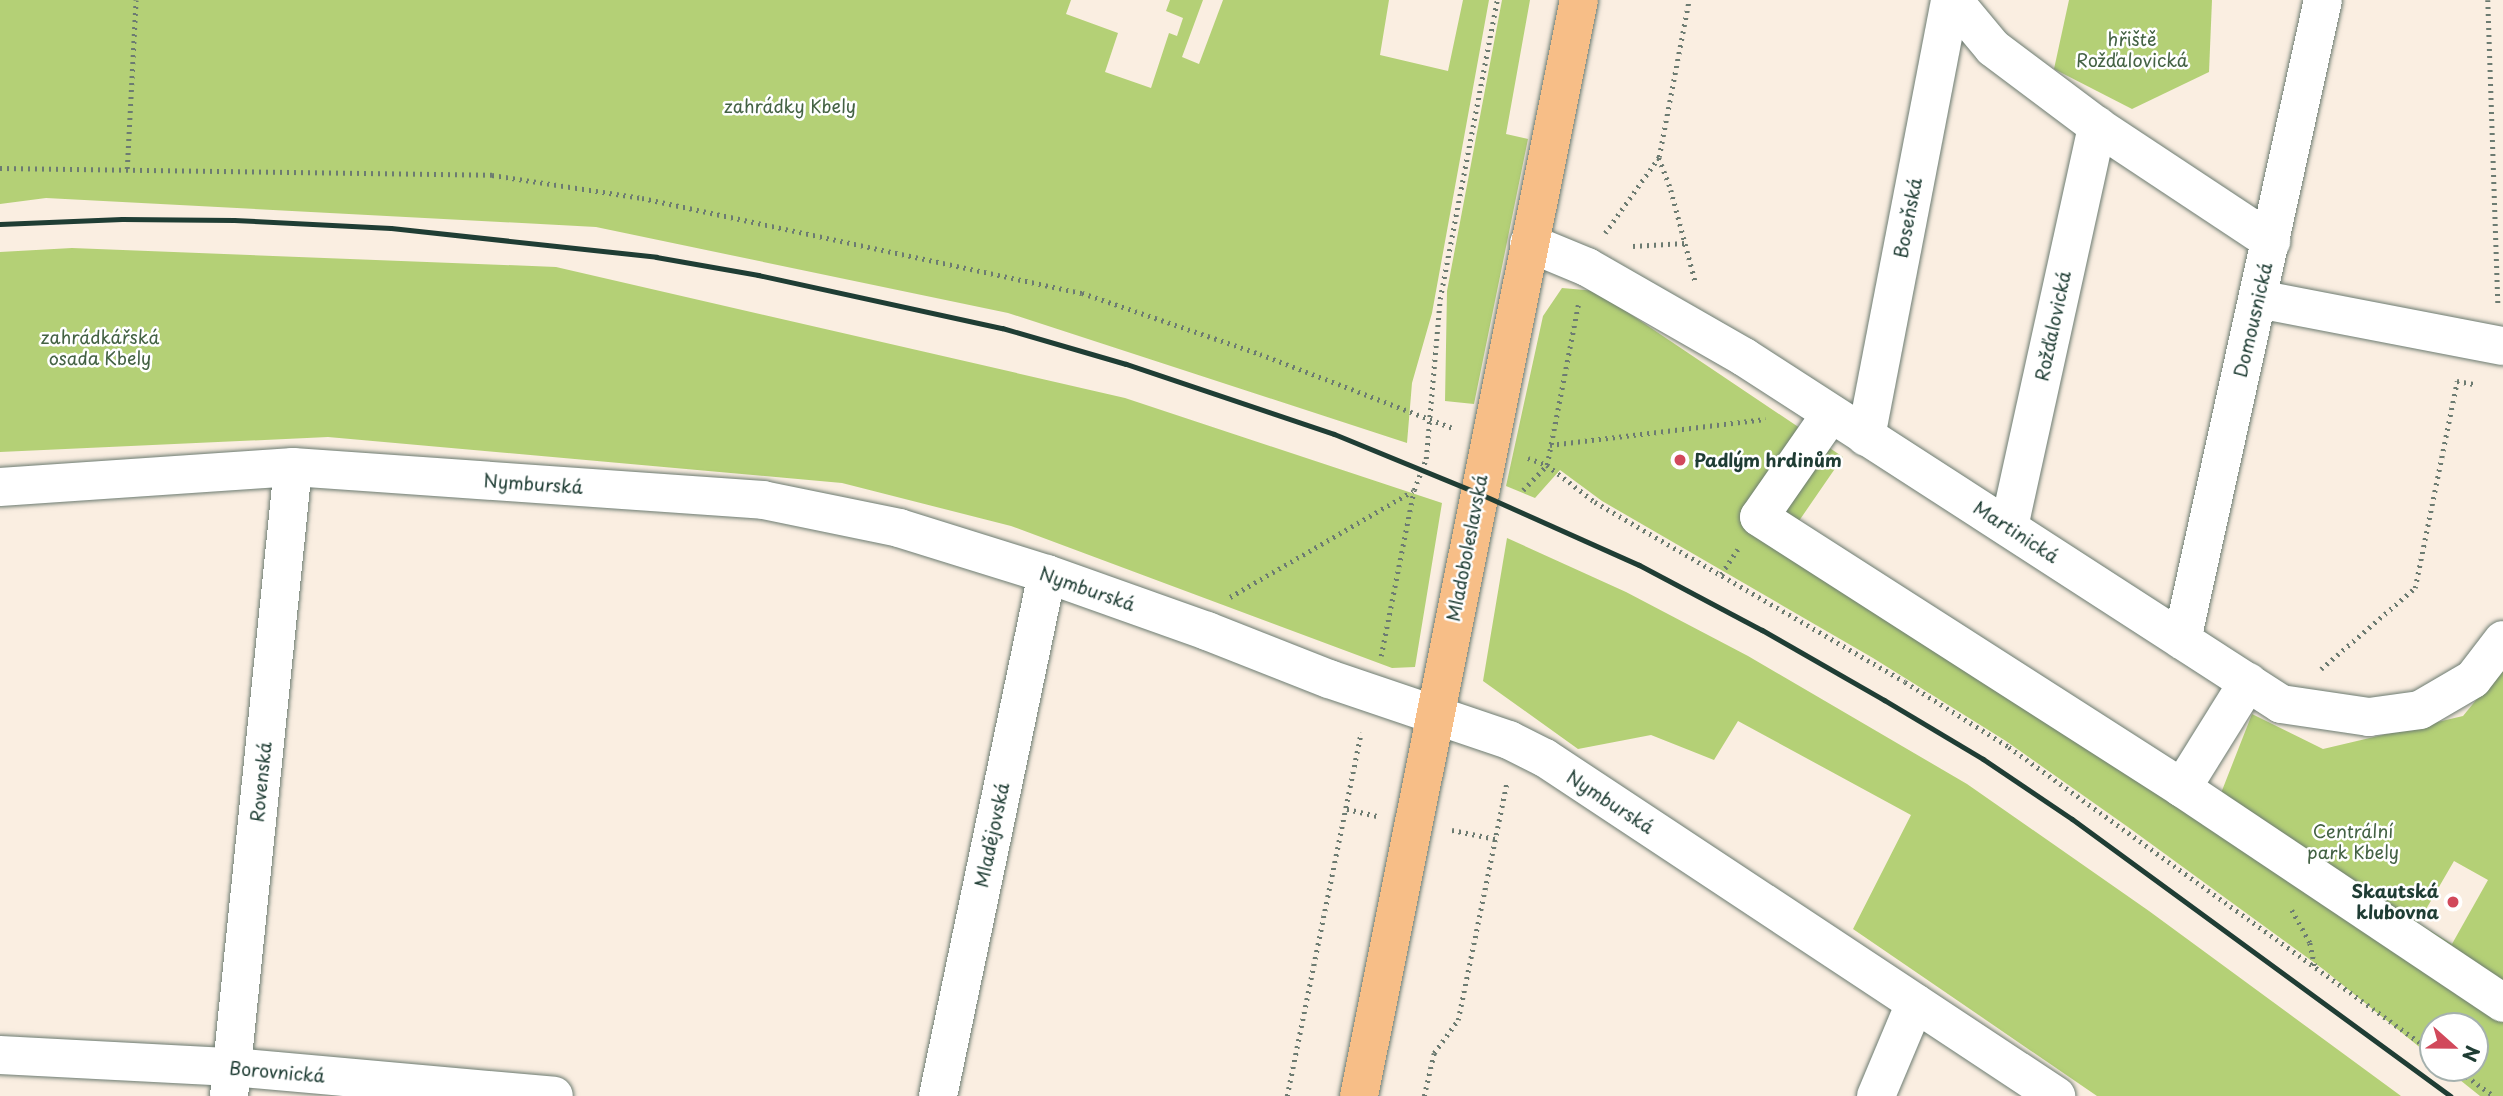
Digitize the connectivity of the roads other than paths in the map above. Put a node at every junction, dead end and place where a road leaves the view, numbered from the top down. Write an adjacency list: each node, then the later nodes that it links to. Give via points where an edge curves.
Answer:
1 (1578, 0): 6 (main road, Mladoboleslavská)
2 (1952, 0): 4 (street, via 1993,48); 10 (street, Boseňská)
3 (2323, 0): 5 (street, Domousnická)
4 (2097, 126): 5 (street); 13 (street, Rožďalovická)
5 (2271, 241): 7 (street, Domousnická)
6 (1529, 243): 9 (street, Martinická, via 1587,268 1711,338); 18 (main road, Mladoboleslavská)
7 (2258, 299): 8 (street); 15 (street, Domousnická)
8 (2501, 333)
9 (1827, 413): 10 (street, Martinická); 19 (street, via 1759,517)
10 (1866, 437): 13 (street, Martinická)
11 (293, 467): 12 (street, Nymburská); 14 (street, Nymburská, via 763,500 899,528); 23 (street, Rovenská)
12 (0, 487)
13 (2009, 527): 15 (street, Martinická)
14 (1047, 574): 18 (street, Nymburská); 25 (street, Mladějovská)
15 (2182, 640): 17 (street, Martinická)
16 (2503, 640): 17 (street, Martinická, via 2473,679 2420,709 2369,717 2281,704)
17 (2248, 682): 19 (street)
18 (1434, 715): 20 (street, Nymburská, via 1509,740 1545,758); 26 (main road, Mladoboleslavská)
19 (2182, 788): 21 (street)
20 (1915, 1003): 27 (street); 28 (street, Nymburská)
21 (2503, 1003)
22 (0, 1055): 23 (street, Borovnická)
23 (230, 1082): 24 (street, Borovnická)
24 (554, 1096)
25 (938, 1096)
26 (1359, 1096)
27 (1876, 1096)
28 (2056, 1096)

